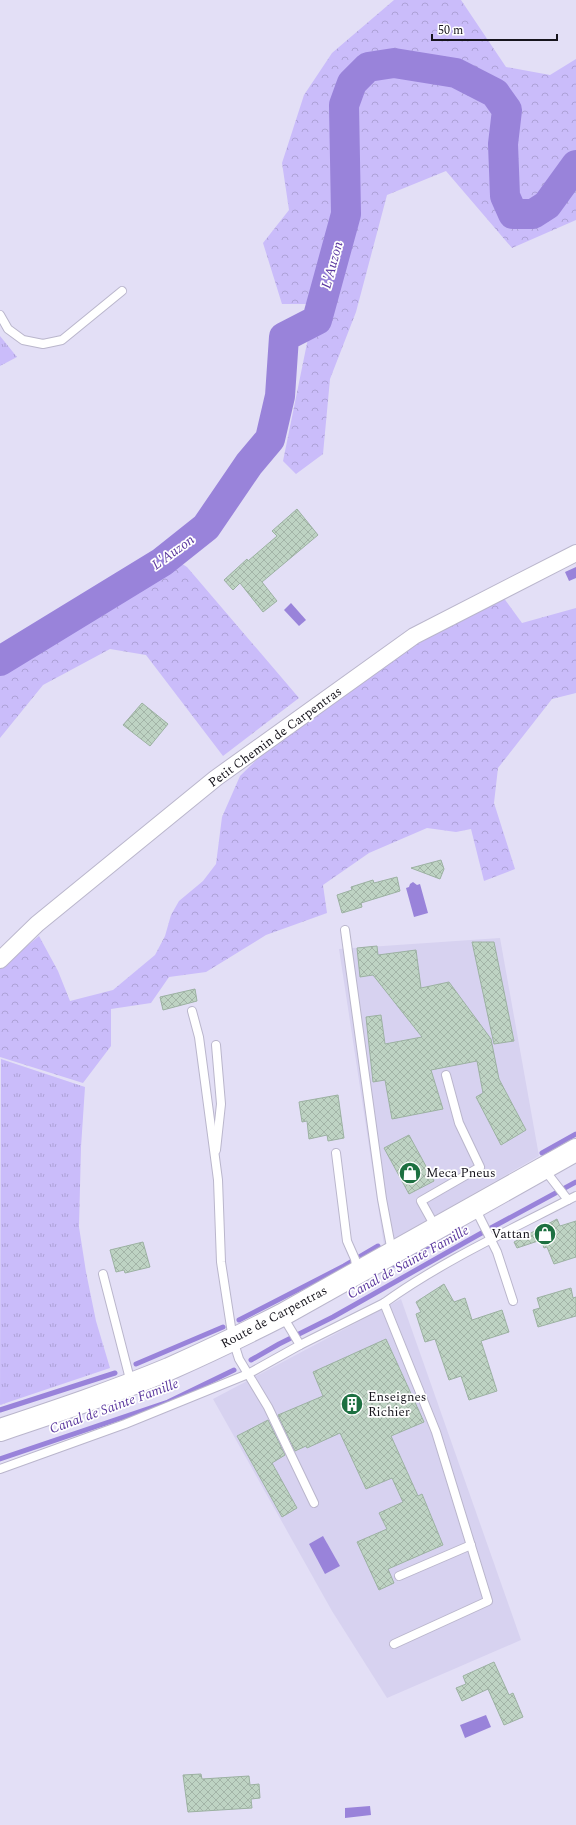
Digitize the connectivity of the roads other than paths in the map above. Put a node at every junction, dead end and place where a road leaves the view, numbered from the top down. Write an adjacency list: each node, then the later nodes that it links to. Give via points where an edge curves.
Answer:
1 (122, 290): 2 (lane, via 62,340 43,344 23,340 8,329)
2 (0, 315)
3 (576, 553): 5 (street, Petit Chemin de Carpentras, via 414,636 216,778 37,924)
4 (345, 930): 17 (lane, via 382,1199)
5 (0, 960)
6 (192, 1011): 11 (lane, via 199,1037)
7 (216, 1045): 11 (lane, via 221,1104)
8 (446, 1075): 15 (lane, via 459,1123 480,1167 421,1201)
9 (576, 1150): 12 (main road, Route de Carpentras)
10 (336, 1153): 18 (lane, via 347,1241 355,1259)
11 (215, 1158): 23 (lane, via 221,1262)
12 (543, 1168): 13 (lane); 14 (main road, Route de Carpentras)
13 (572, 1198): 16 (lane)
14 (474, 1207): 15 (main road, Route de Carpentras); 16 (lane)
15 (436, 1228): 17 (main road, Route de Carpentras)
16 (491, 1240): 20 (lane); 21 (lane, via 412,1283)
17 (392, 1253): 18 (main road, Route de Carpentras)
18 (357, 1272): 22 (main road, Route de Carpentras)
19 (103, 1274): 26 (lane)
20 (513, 1301)
21 (384, 1303): 24 (lane); 30 (lane, via 436,1432)
22 (282, 1315): 23 (main road, Route de Carpentras); 24 (lane)
23 (233, 1340): 25 (lane, via 239,1359); 26 (main road, Route de Carpentras)
24 (300, 1345): 25 (lane)
25 (248, 1374): 28 (lane, via 125,1424); 29 (lane, via 268,1407)
26 (131, 1384): 27 (main road, Route de Carpentras)
27 (0, 1430)
28 (0, 1469)
29 (314, 1503)
30 (471, 1545): 31 (lane); 32 (lane, via 488,1601)
31 (399, 1576)
32 (394, 1644)

